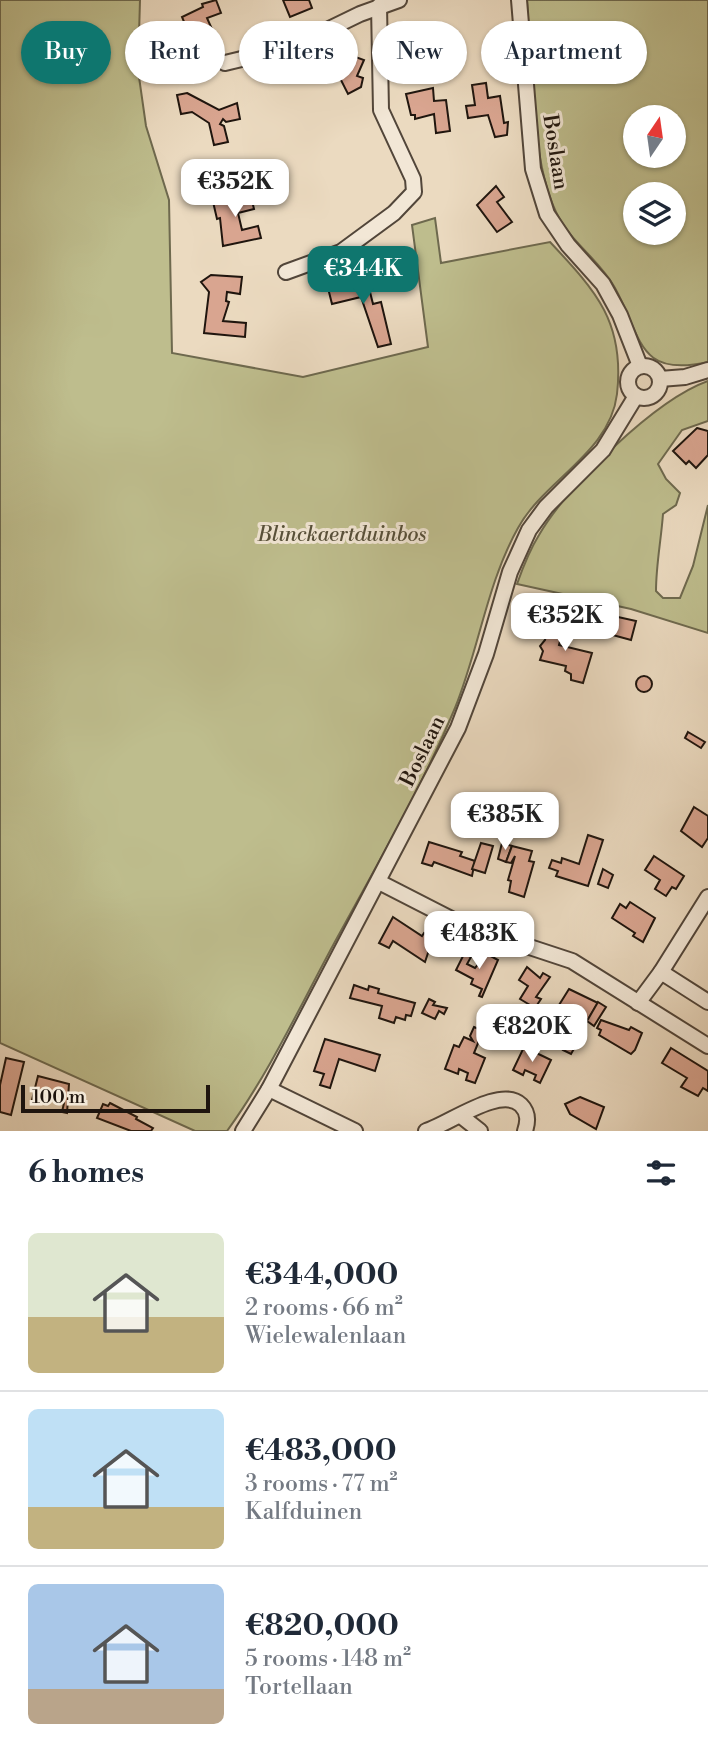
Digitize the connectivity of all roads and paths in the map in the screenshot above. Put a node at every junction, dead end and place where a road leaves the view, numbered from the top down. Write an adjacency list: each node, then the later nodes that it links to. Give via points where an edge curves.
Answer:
1 (399, 0): 3 (street)
2 (519, 0): 6 (street, Boslaan, via 538,190 556,230 603,284)
3 (379, 6): 4 (street, via 292,47); 5 (street, via 382,110 413,179 414,192 394,213 341,252)
4 (225, 63)
5 (286, 272)
6 (640, 366): 8 (street, via 654,369); 9 (street, Boslaan, via 628,381)
7 (708, 370): 8 (street)
8 (660, 379): 9 (street, Boslaan, via 652,397)
9 (636, 396): 10 (street, Boslaan, via 603,450 529,530 510,572 458,728)
10 (379, 882): 14 (street, via 463,925 572,961); 16 (street, Boslaan)
11 (708, 897): 12 (street)
12 (661, 972): 13 (street); 14 (street)
13 (708, 1002)
14 (638, 1003): 15 (street)
15 (708, 1046)
16 (269, 1089): 18 (street, Boslaan); 19 (street)
17 (461, 1116): 20 (street); 21 (street); 22 (street, via 509,1098 524,1108)
18 (243, 1131)
19 (355, 1131)
20 (426, 1131)
21 (480, 1131)
22 (524, 1131)

